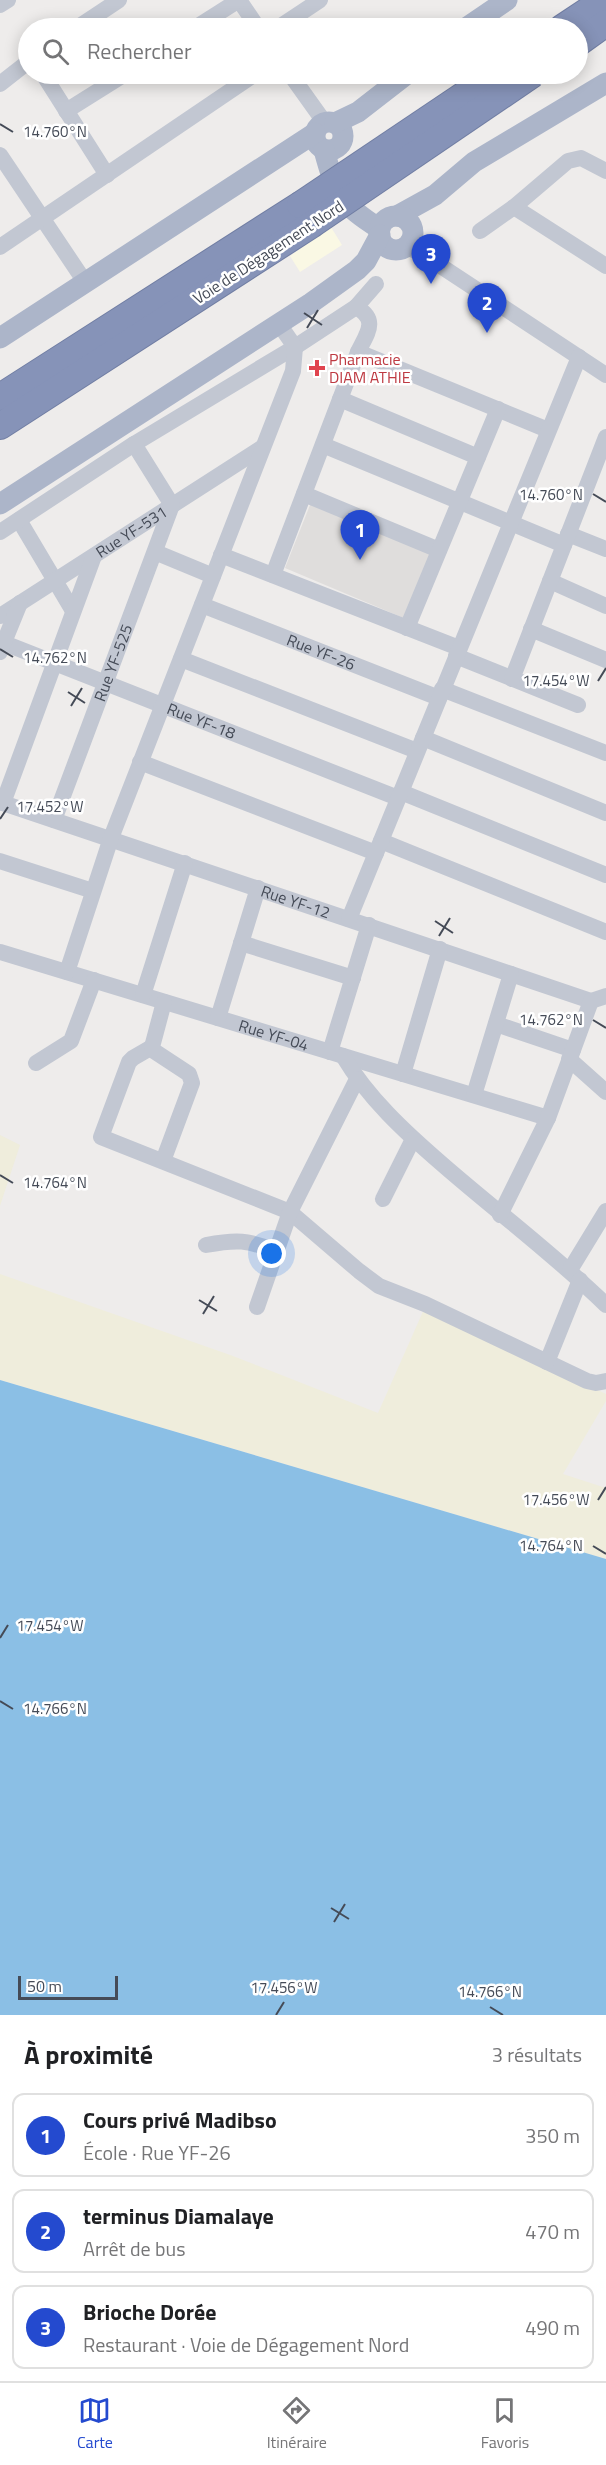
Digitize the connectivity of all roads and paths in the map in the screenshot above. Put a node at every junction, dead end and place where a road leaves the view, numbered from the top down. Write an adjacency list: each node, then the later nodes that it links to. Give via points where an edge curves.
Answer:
1 (8, 0): 7 (street)
2 (119, 0): 8 (street)
3 (239, 0): 9 (street); 10 (street)
4 (320, 0): 11 (street)
5 (507, 0): 12 (main road)
6 (604, 0): 13 (highway)
7 (0, 5)
8 (92, 18)
9 (211, 18)
10 (251, 18)
11 (293, 18)
12 (481, 18)
13 (577, 18)
14 (606, 23): 15 (highway)
15 (588, 36)
16 (18, 70): 18 (street)
17 (606, 83): 35 (main road, via 474,162)
18 (0, 84)
19 (49, 84): 26 (street)
20 (109, 84): 26 (street)
21 (240, 84): 30 (street)
22 (296, 84): 27 (street)
23 (394, 84): 27 (main road)
24 (482, 84): 32 (highway, Voie de Dégagement Nord, bridge)
25 (517, 84): 32 (highway, Voie de Dégagement Nord, bridge)
26 (66, 111): 30 (street)
27 (328, 137): 35 (main road, via 349,194); 38 (main road, via 289,149)
28 (0, 155): 33 (street)
29 (606, 171): 31 (street, via 581,158 568,161)
30 (107, 175): 33 (street)
31 (514, 207): 34 (street); 37 (street)
32 (305, 215): 47 (highway, Voie de Dégagement Nord); 50 (highway, Voie de Dégagement Nord)
33 (42, 218): 36 (street); 38 (street)
34 (480, 231)
35 (398, 234): 41 (main road, via 339,283); 45 (street)
36 (0, 247)
37 (606, 266)
38 (85, 282): 42 (main road)
39 (376, 284): 40 (street)
40 (356, 307): 43 (street); 44 (street, via 369,318 370,326)
41 (279, 324): 43 (street); 59 (main road)
42 (0, 338)
43 (295, 347): 53 (street); 55 (street, via 293,371)
44 (358, 352): 48 (street); 49 (street)
45 (579, 357): 46 (street); 51 (street)
46 (606, 375)
47 (0, 397)
48 (340, 399): 54 (street); 56 (street)
49 (498, 409): 51 (street); 56 (street)
50 (0, 426)
51 (548, 430): 62 (street)
52 (606, 437): 64 (street)
53 (134, 444): 60 (street); 61 (street)
54 (323, 445): 57 (street); 58 (street)
55 (263, 447): 60 (street, Rue YF-531); 68 (street)
56 (478, 457): 58 (street)
57 (304, 494): 66 (street); 70 (street)
58 (460, 501): 62 (street); 66 (street)
59 (0, 504)
60 (172, 505): 67 (street, Rue YF-525); 69 (street, Rue YF-531)
61 (19, 520): 63 (street); 72 (street)
62 (511, 523): 64 (street); 82 (street)
63 (0, 532)
64 (566, 539): 65 (street); 73 (street)
65 (606, 549)
66 (439, 550): 79 (street)
67 (155, 552): 71 (street); 87 (street, Rue YF-525)
68 (221, 555): 70 (street); 71 (street)
69 (94, 556): 72 (street, Rue YF-531); 77 (street)
70 (273, 575): 79 (street)
71 (213, 576): 75 (street)
72 (55, 581): 74 (street, Rue YF-531); 77 (street)
73 (550, 581): 76 (street); 80 (street)
74 (20, 603): 78 (street, Rue YF-531); 81 (street)
75 (202, 605): 83 (street); 88 (street, Rue YF-26)
76 (606, 606)
77 (73, 611): 85 (street)
78 (0, 616)
79 (407, 628): 82 (street)
80 (531, 629): 84 (street); 86 (street)
81 (2, 648): 85 (street, Rue YF-18)
82 (457, 652): 86 (street); 88 (street)
83 (180, 659): 90 (street); 91 (street)
84 (606, 660)
85 (54, 663): 87 (street, Rue YF-18); 95 (street)
86 (512, 679): 89 (street)
87 (106, 683): 90 (street, Rue YF-18); 97 (street, Rue YF-525)
88 (441, 694): 91 (street); 92 (street, Rue YF-26)
89 (578, 705)
90 (162, 706): 93 (street); 94 (street, Rue YF-18)
91 (420, 744): 94 (street); 96 (street)
92 (606, 753)
93 (140, 762): 98 (street); 99 (street)
94 (399, 795): 99 (street); 102 (street, Rue YF-18)
95 (1, 803): 97 (street, Rue YF-12)
96 (606, 813)
97 (54, 820): 98 (street, Rue YF-12)
98 (111, 838): 101 (street, Rue YF-12); 104 (street)
99 (378, 847): 105 (street); 107 (street)
100 (0, 861): 104 (street)
101 (185, 863): 103 (street, Rue YF-12); 115 (street)
102 (606, 874)
103 (258, 888): 105 (street, Rue YF-12); 108 (street)
104 (93, 891): 111 (street)
105 (349, 919): 106 (street, Rue YF-12)
106 (369, 925): 109 (street, Rue YF-12); 113 (street)
107 (606, 932)
108 (241, 943): 113 (street); 118 (street)
109 (440, 950): 112 (street, Rue YF-12); 124 (street)
110 (0, 952): 111 (street, Rue YF-04)
111 (67, 972): 114 (street, Rue YF-04)
112 (511, 974): 116 (street, Rue YF-12); 119 (street)
113 (353, 978): 121 (street)
114 (94, 980): 115 (street, Rue YF-04); 123 (street, via 71,1041)
115 (143, 995): 117 (street, Rue YF-04)
116 (598, 998): 122 (street)
117 (164, 1002): 118 (street, Rue YF-04); 120 (street)
118 (218, 1018): 121 (street, Rue YF-04)
119 (496, 1023): 122 (street); 127 (street)
120 (152, 1047): 130 (street, via 192,1079); 130 (street, via 129,1062 101,1137)
121 (337, 1054): 124 (street, Rue YF-04); 125 (street)
122 (571, 1054): 126 (street); 128 (street)
123 (36, 1063)
124 (403, 1074): 127 (street, Rue YF-04)
125 (357, 1079): 129 (street); 133 (street)
126 (606, 1092)
127 (474, 1095): 128 (street, Rue YF-04)
128 (548, 1118): 134 (street)
129 (413, 1139): 131 (street); 134 (street)
130 (163, 1161): 133 (street)
131 (383, 1199)
132 (606, 1211): 137 (street)
133 (290, 1212): 136 (street); 140 (street, via 380,1286)
134 (501, 1215): 137 (street)
135 (206, 1245): 136 (street, via 234,1240)
136 (277, 1251): 139 (street)
137 (575, 1275): 138 (street); 140 (street)
138 (606, 1305)
139 (257, 1307)
140 (547, 1362): 141 (street, via 587,1381)
141 (606, 1381)

